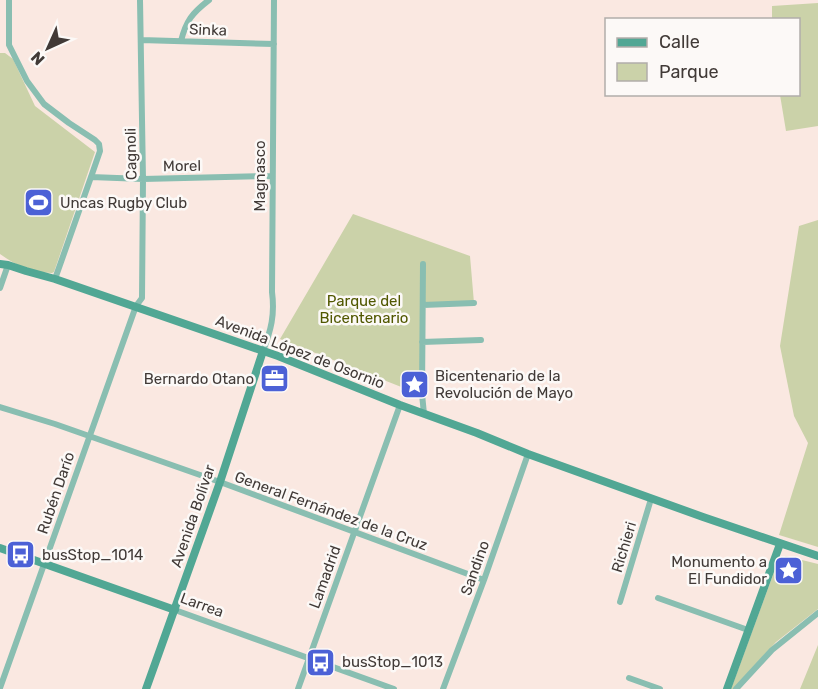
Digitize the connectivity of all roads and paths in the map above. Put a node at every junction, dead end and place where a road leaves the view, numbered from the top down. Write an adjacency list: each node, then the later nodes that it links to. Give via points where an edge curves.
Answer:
1 (9, 0): 9 (street, via 9,45 27,81 44,104 99,144)
2 (140, 0): 5 (street, Cagnoli)
3 (209, 0): 6 (street, via 195,11)
4 (274, 0): 7 (street, Magnasco)
5 (141, 40): 6 (street, Sinka); 10 (street, Cagnoli)
6 (181, 41): 7 (street, Sinka)
7 (274, 44): 8 (street, Magnasco)
8 (272, 176): 10 (street, Morel); 21 (street, Magnasco, via 274,305)
9 (92, 177): 10 (street, Morel); 14 (street)
10 (143, 179): 18 (street, Cagnoli, via 142,298)
11 (0, 256): 13 (main road)
12 (423, 264): 17 (street)
13 (4, 265): 14 (main road, Avenida López de Osornio); 15 (street)
14 (55, 279): 18 (main road, Avenida López de Osornio)
15 (0, 288)
16 (474, 303): 17 (street)
17 (423, 305): 20 (street)
18 (136, 306): 21 (main road, Avenida López de Osornio); 25 (street, Rubén Darío)
19 (481, 340): 20 (street)
20 (422, 342): 24 (street)
21 (263, 351): 22 (main road, Avenida López de Osornio); 27 (main road, Avenida Bolívar)
22 (400, 405): 24 (main road, Avenida López de Osornio); 29 (street, Lamadrid)
23 (0, 407): 25 (street, General Fernández de la Cruz)
24 (424, 414): 26 (main road, Avenida López de Osornio)
25 (89, 436): 27 (street, General Fernández de la Cruz); 33 (street, Rubén Darío)
26 (528, 454): 28 (main road, Avenida López de Osornio); 34 (street, Sandino)
27 (220, 482): 29 (street, General Fernández de la Cruz); 37 (main road, Avenida Bolívar)
28 (651, 499): 30 (main road, Avenida López de Osornio); 36 (street, Richieri)
29 (354, 532): 34 (street, General Fernández de la Cruz); 40 (street, Lamadrid)
30 (780, 544): 32 (main road, Avenida López de Osornio); 39 (main road)
31 (0, 548): 33 (main road, Larrea)
32 (818, 556)
33 (44, 563): 37 (main road, Larrea); 42 (street, Rubén Darío)
34 (484, 580): 46 (street, Sandino)
35 (658, 598): 39 (street)
36 (620, 602)
37 (175, 610): 40 (street, Larrea); 43 (main road, Avenida Bolívar)
38 (818, 612): 49 (street, via 772,650)
39 (748, 630): 48 (main road)
40 (309, 658): 44 (street, Lamadrid); 45 (street, Larrea)
41 (629, 678): 47 (street)
42 (0, 688)
43 (147, 689)
44 (298, 689)
45 (394, 689)
46 (443, 689)
47 (660, 689)
48 (726, 689)
49 (736, 689)

